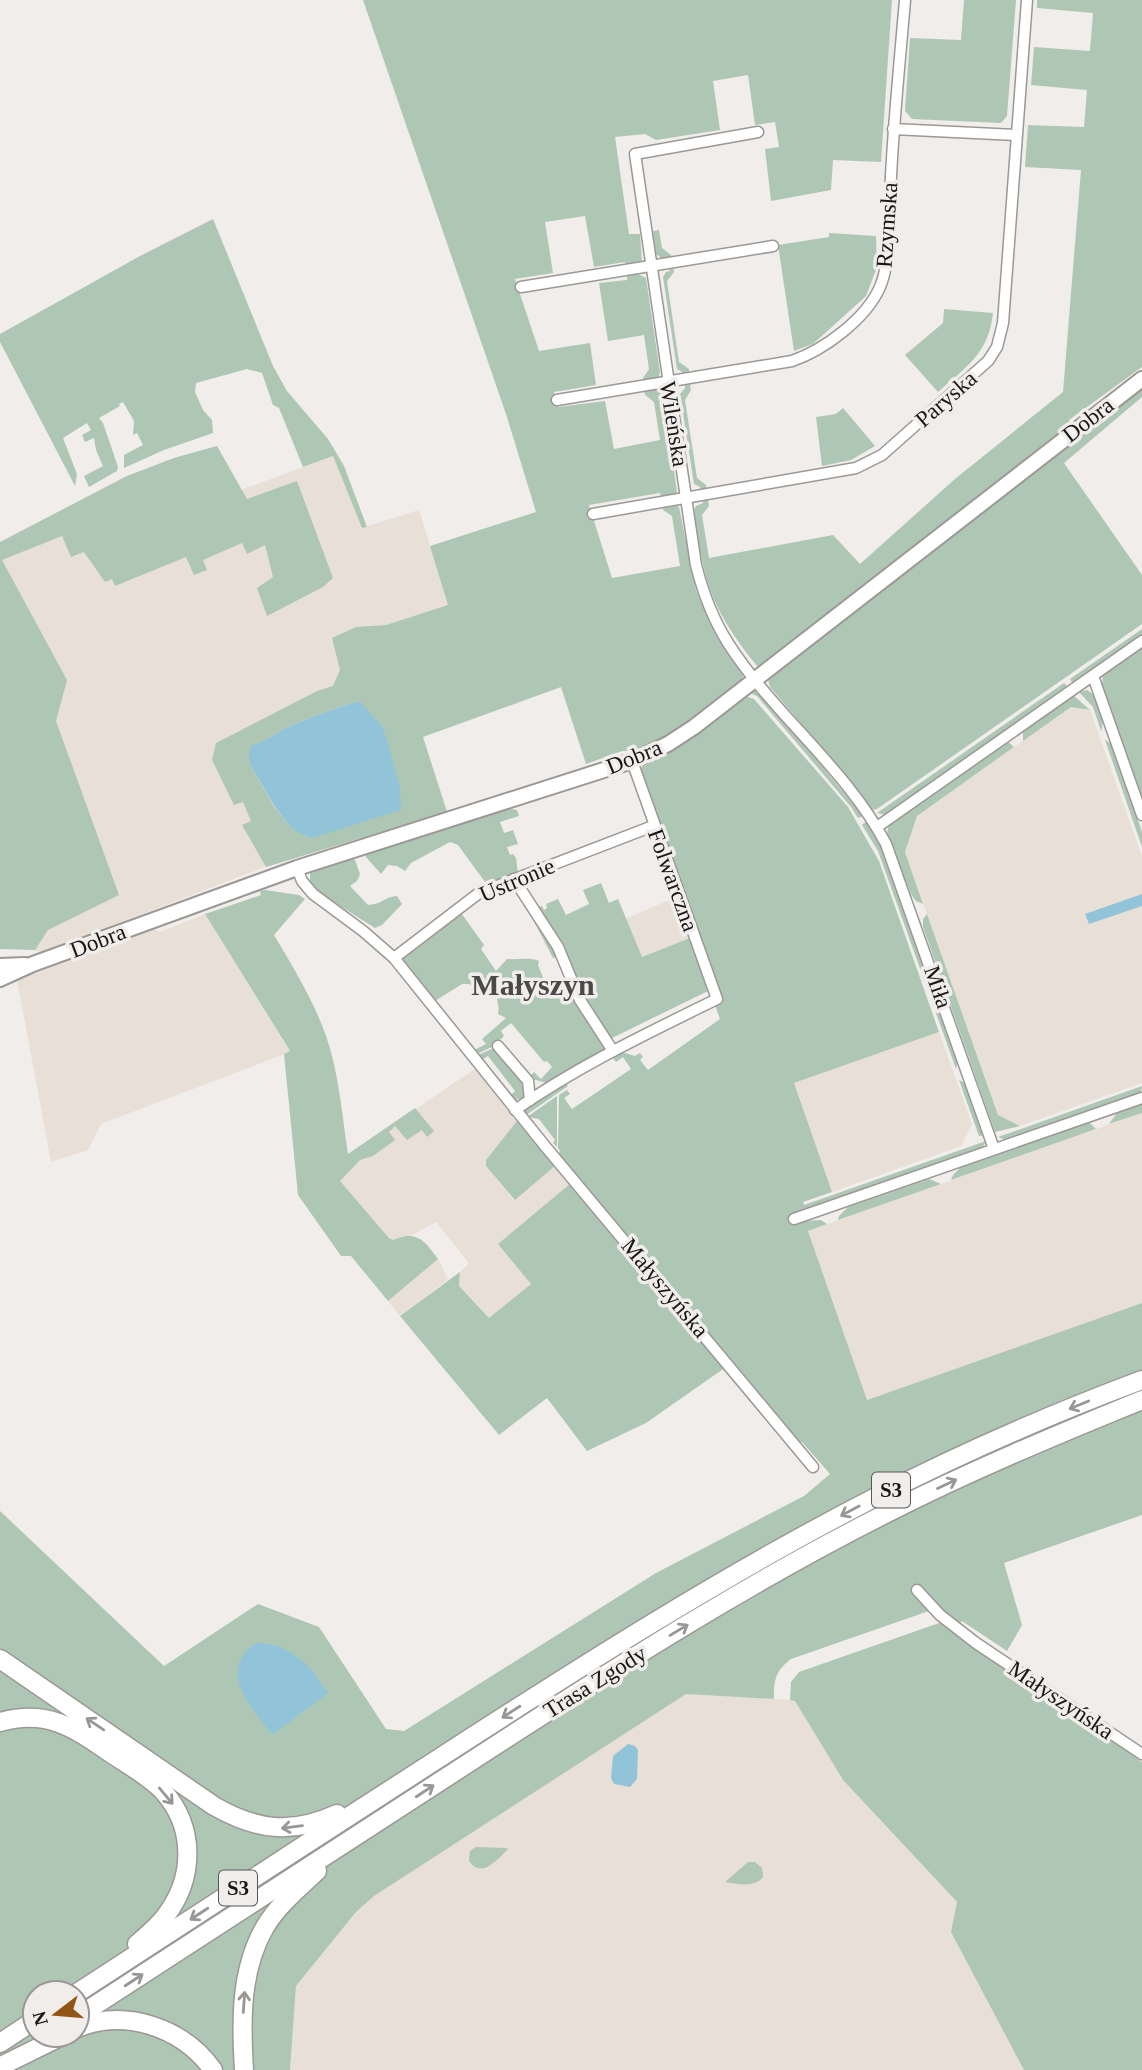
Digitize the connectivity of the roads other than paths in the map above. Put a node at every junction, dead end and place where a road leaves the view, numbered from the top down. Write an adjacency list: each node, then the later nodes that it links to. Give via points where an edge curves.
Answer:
1 (905, 0): 3 (street, Rzymska)
2 (1027, 0): 5 (street, Paryska)
3 (894, 129): 5 (street); 10 (street, Rzymska, via 885,273 870,304 825,346 804,357)
4 (758, 132): 7 (street, Wileńska, via 635,154)
5 (1016, 135): 12 (street, Paryska, via 1003,323 997,346 982,368 882,455 865,464)
6 (774, 246): 7 (street)
7 (651, 267): 8 (street); 10 (street, Wileńska)
8 (521, 287)
9 (1142, 379): 16 (street, Dobra)
10 (668, 383): 11 (street, Rzymska); 12 (street, Wileńska)
11 (557, 400)
12 (685, 498): 13 (street, Paryska); 16 (street, Wileńska, via 706,601 728,643)
13 (593, 513)
14 (1142, 641): 15 (street)
15 (1093, 676): 18 (street); 20 (street)
16 (756, 679): 17 (street, Dobra, via 681,736); 20 (street, Miła, via 859,799)
17 (632, 761): 19 (street, Folwarczna); 21 (street, Dobra)
18 (1142, 815)
19 (653, 826): 22 (street, Ustronie); 28 (street, Folwarczna, via 716,999)
20 (877, 827): 32 (street, Miła, via 897,869)
21 (297, 867): 23 (street, Małyszyńska, via 313,894); 24 (street, Dobra)
22 (514, 879): 23 (street, Ustronie, via 479,893); 28 (street, via 558,947 579,1000)
23 (394, 958): 31 (street, Małyszyńska)
24 (33, 964): 25 (street, Dobra); 26 (street, Dobra)
25 (0, 966)
26 (0, 979)
27 (498, 1046): 30 (street, via 528,1081)
28 (613, 1051): 30 (street)
29 (1142, 1098): 32 (street)
30 (530, 1100): 31 (street)
31 (515, 1110): 36 (street, Małyszyńska)
32 (994, 1149): 33 (street)
33 (794, 1219)
34 (1142, 1380): 41 (highway, Trasa Zgody / S3, one-way to 41, via 944,1463 770,1554)
35 (1142, 1400): 42 (highway, Trasa Zgody / S3, one-way to 35, via 639,1654 778,1572 942,1486)
36 (813, 1467)
37 (917, 1590): 40 (street, Małyszyńska, via 976,1643)
38 (0, 1659): 41 (highway, one-way to 38, via 333,1816 288,1829 236,1819)
39 (0, 1722): 43 (highway, one-way to 43, via 32,1717 73,1727 161,1789 185,1829 188,1860 180,1895 163,1919)
40 (1142, 1754)
41 (400, 1783): 44 (highway, Trasa Zgody / S3, one-way to 44)
42 (368, 1828): 45 (highway, Trasa Zgody / S3, one-way to 42); 53 (highway, one-way to 42, via 243,1994 265,1927 294,1892)
43 (91, 1981)
44 (91, 1984)
45 (91, 2008)
46 (91, 2024): 52 (highway, via 128,2021 154,2025 191,2045)
47 (21, 2029): 48 (highway)
48 (0, 2043)
49 (27, 2049): 51 (highway)
50 (36, 2049): 51 (highway)
51 (1, 2066)
52 (213, 2070)
53 (244, 2070)

